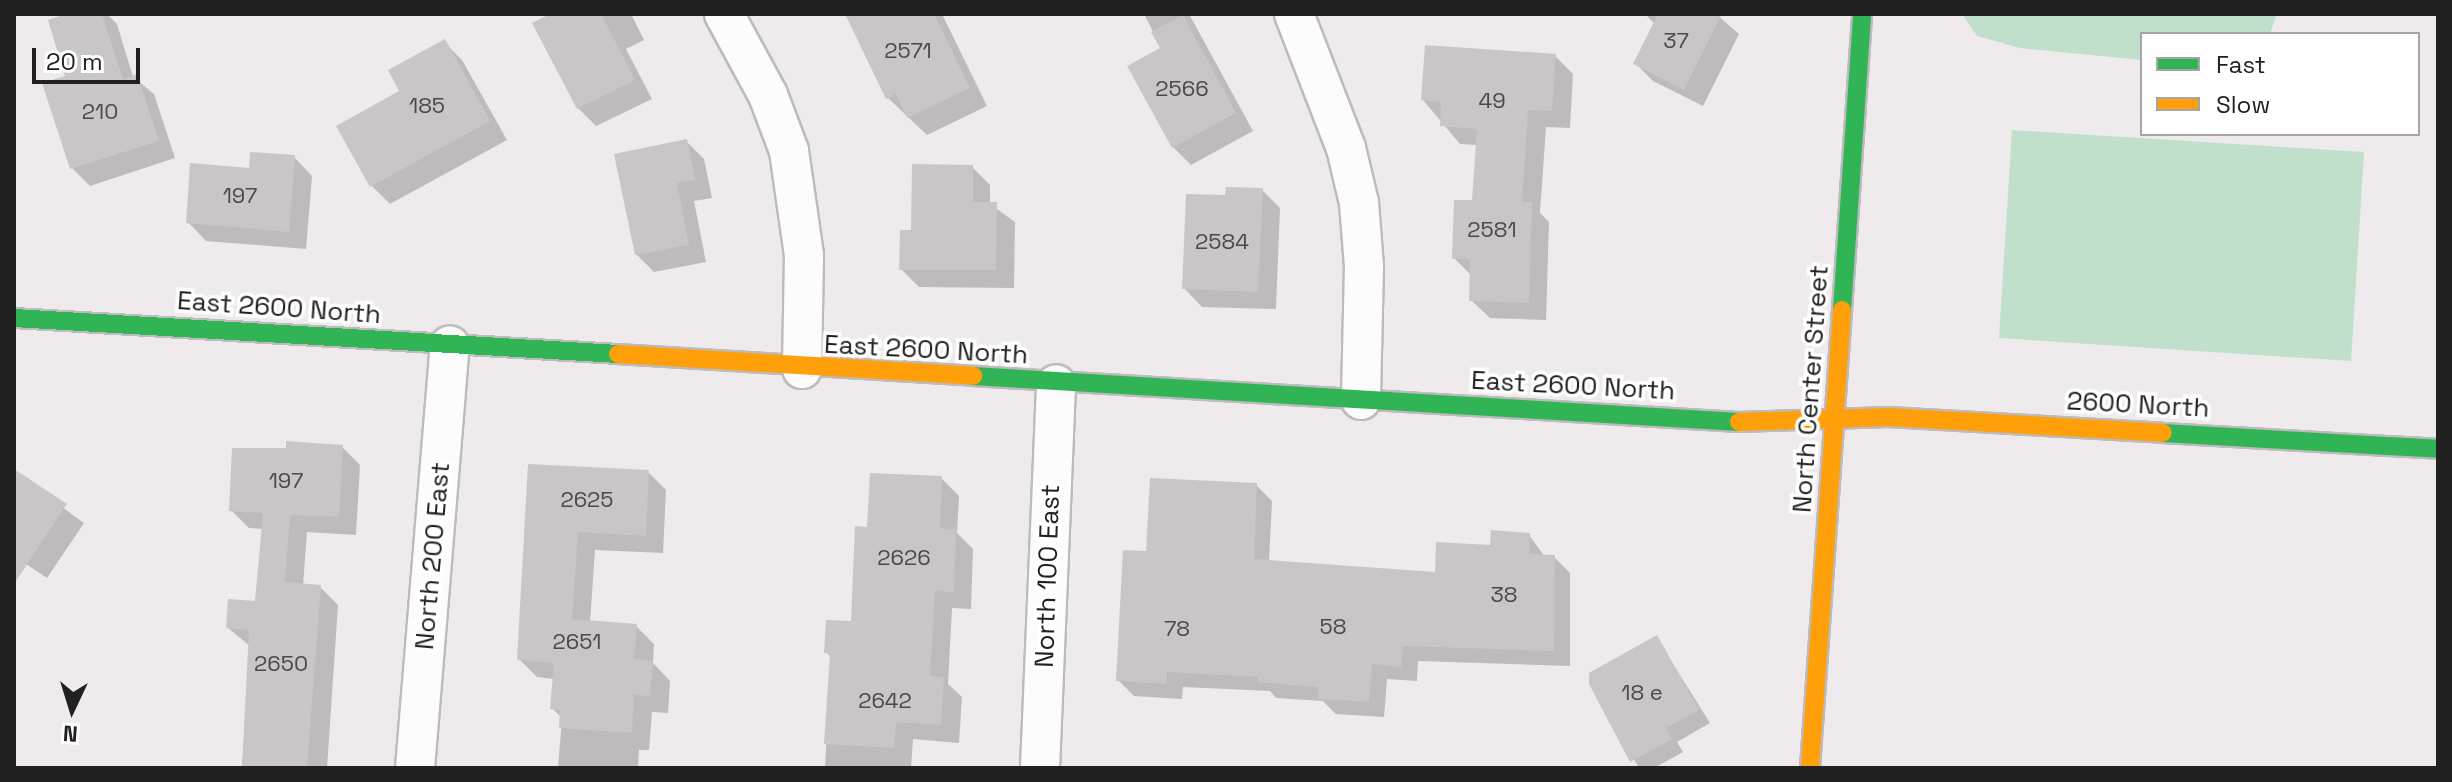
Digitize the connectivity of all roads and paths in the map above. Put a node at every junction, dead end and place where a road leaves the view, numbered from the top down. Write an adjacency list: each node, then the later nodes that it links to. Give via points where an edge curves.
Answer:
1 (724, 14): 6 (street, via 768,95 789,151 804,255)
2 (1862, 14): 9 (street, North Center Street)
3 (1298, 15): 8 (street, via 1346,148 1359,203 1364,266)
4 (14, 318): 5 (street, East 2600 North)
5 (450, 345): 6 (street, East 2600 North); 11 (street, North 200 East)
6 (802, 369): 7 (street, East 2600 North)
7 (1056, 384): 8 (street, East 2600 North); 12 (street, North 100 East)
8 (1361, 400): 9 (street, East 2600 North, via 1774,424)
9 (1835, 419): 10 (street, 2600 North, via 1889,417); 13 (street, North Center Street)
10 (2438, 449)
11 (415, 768)
12 (1040, 768)
13 (1810, 768)

